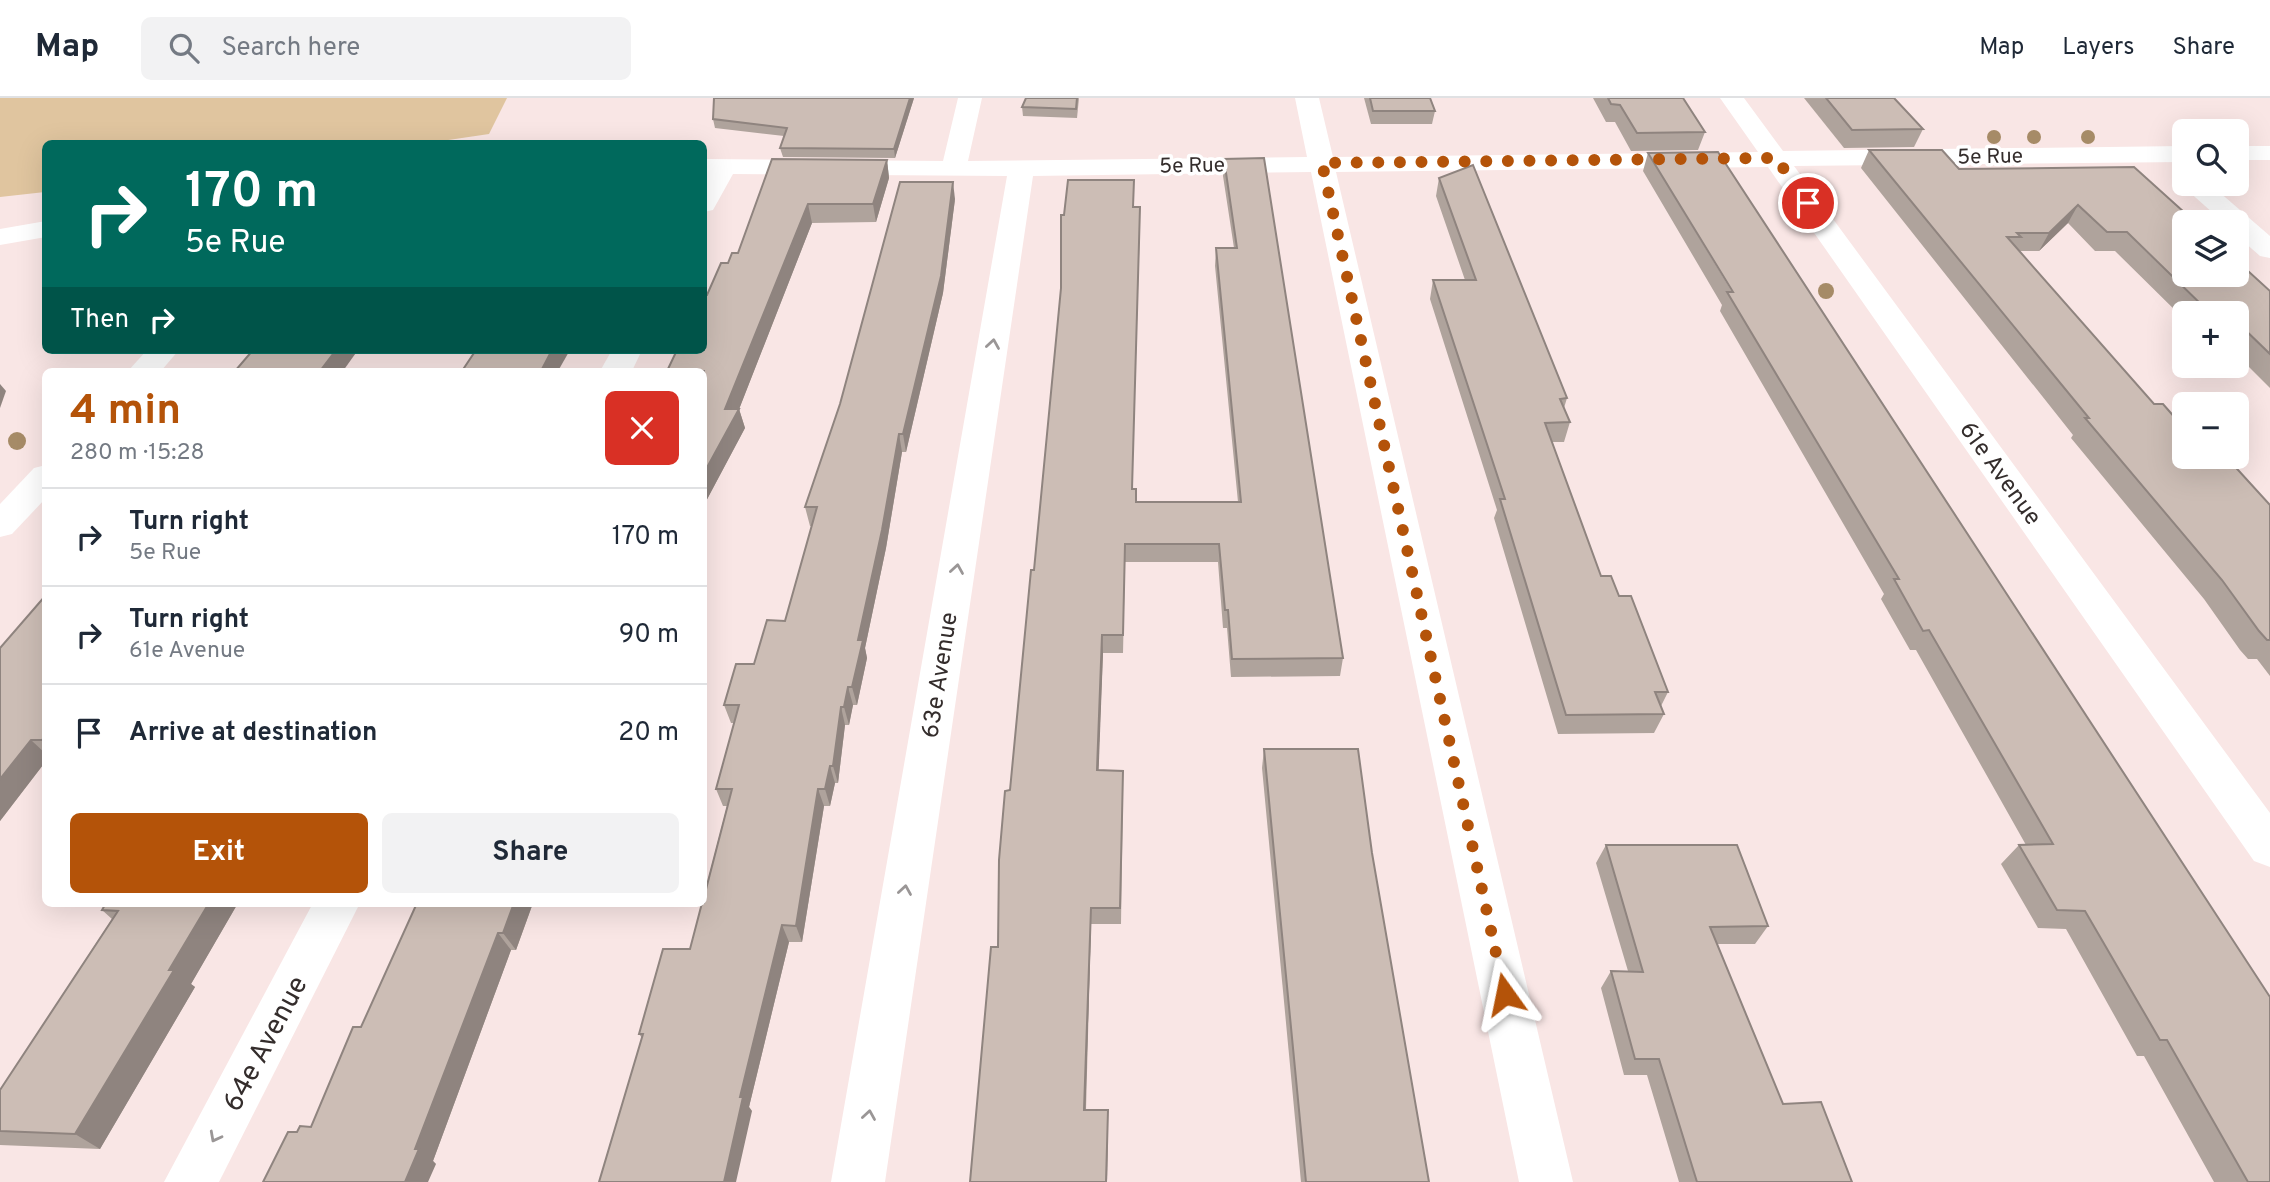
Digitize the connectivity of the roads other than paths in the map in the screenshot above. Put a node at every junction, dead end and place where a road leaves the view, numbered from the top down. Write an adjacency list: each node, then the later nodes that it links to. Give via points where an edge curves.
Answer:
1 (970, 98): 11 (street)
2 (1307, 98): 8 (street)
3 (1732, 98): 7 (street, 61e Avenue)
4 (2249, 153): 5 (street)
5 (2270, 153)
6 (2172, 154): 7 (street, 5e Rue)
7 (1776, 158): 8 (street, 5e Rue); 21 (street, 61e Avenue)
8 (1322, 163): 10 (street, 5e Rue); 25 (street)
9 (714, 166): 11 (street, 5e Rue); 12 (street)
10 (1021, 168): 11 (street, 5e Rue); 24 (street, 63e Avenue, one-way to 10)
11 (954, 169)
12 (707, 193)
13 (2209, 196): 16 (street)
14 (42, 230): 15 (street)
15 (0, 237)
16 (2270, 250)
17 (160, 354): 18 (street)
18 (147, 368)
19 (24, 490): 20 (street)
20 (0, 525)
21 (2270, 848)
22 (335, 907): 23 (street, 64e Avenue, one-way to 23)
23 (191, 1182)
24 (858, 1182)
25 (1546, 1182)

